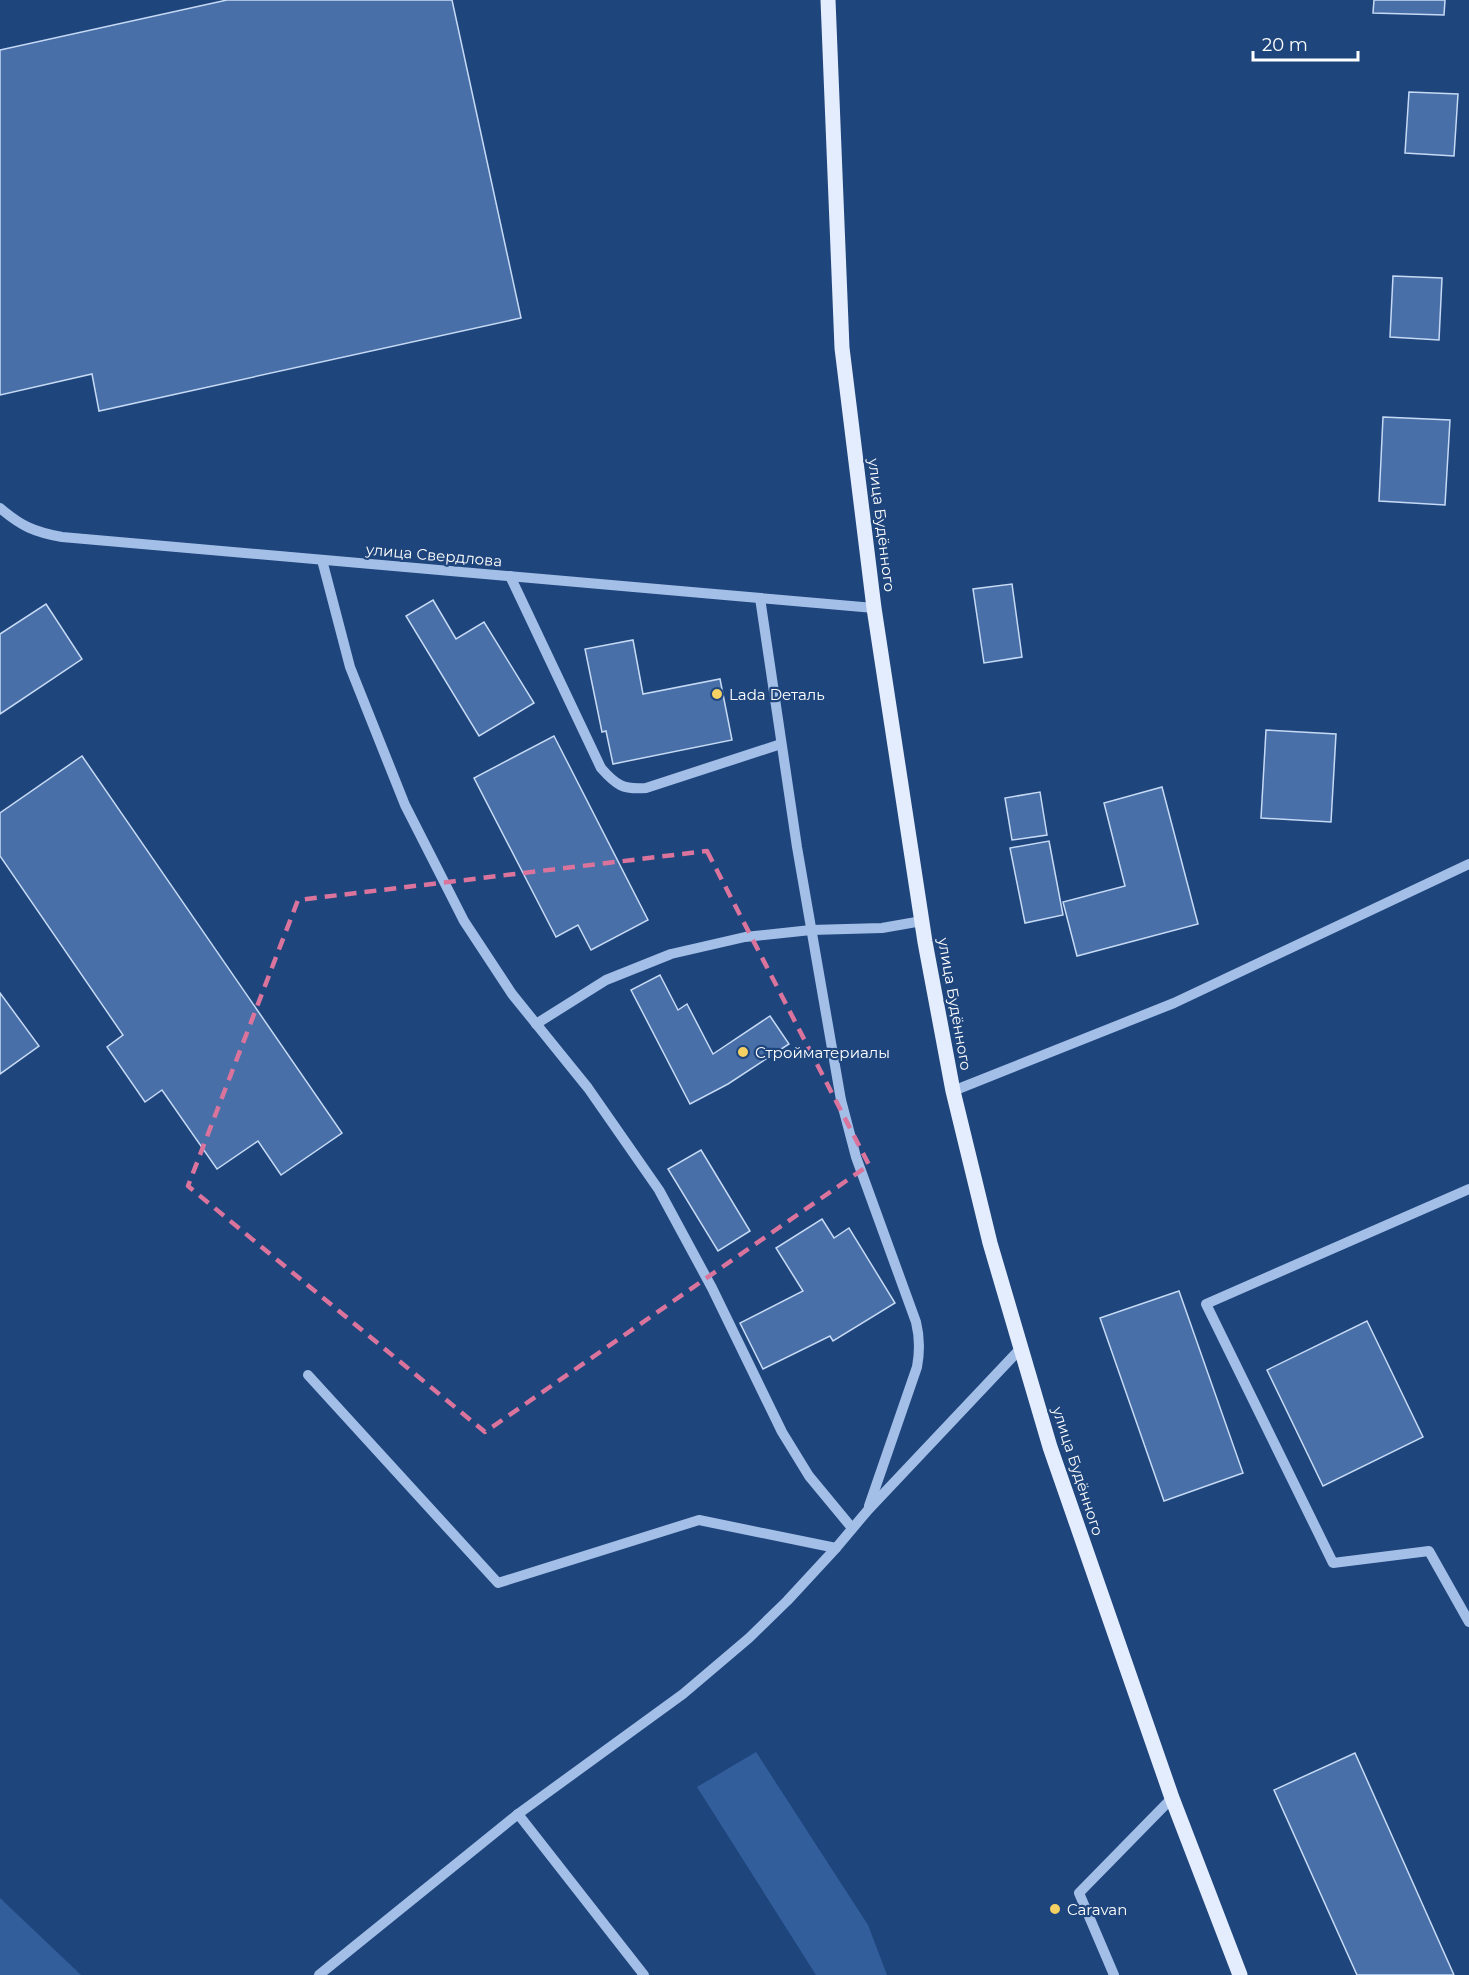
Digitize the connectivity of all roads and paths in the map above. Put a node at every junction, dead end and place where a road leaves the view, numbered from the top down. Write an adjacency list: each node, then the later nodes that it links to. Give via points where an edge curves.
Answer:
1 (828, 0): 6 (main road, улица Будённого, via 842,348)
2 (0, 508): 3 (street, улица Свердлова, via 18,524 62,537)
3 (322, 560): 4 (street, улица Свердлова); 11 (street, via 350,667 405,805 464,921)
4 (510, 576): 5 (street, улица Свердлова); 7 (street, via 601,768 614,783 631,789 646,788)
5 (760, 598): 6 (street, улица Свердлова); 7 (street)
6 (874, 608): 9 (main road, улица Будённого)
7 (781, 744): 10 (street)
8 (1469, 864): 12 (street, via 1174,1003)
9 (922, 921): 10 (street, via 882,928); 12 (main road, улица Будённого)
10 (811, 930): 11 (street, via 745,937 671,954 606,980); 16 (street, via 849,1132 916,1322 920,1345 917,1367)
11 (536, 1024): 17 (street, via 588,1088 659,1190 782,1432 809,1476)
12 (953, 1091): 14 (main road, улица Будённого, via 990,1243)
13 (1469, 1189): 19 (street, via 1206,1304 1333,1563 1429,1551)
14 (1021, 1348): 16 (street); 20 (main road, улица Будённого, via 1050,1447)
15 (308, 1375): 18 (street, via 498,1583 699,1520)
16 (868, 1510): 17 (street)
17 (852, 1528): 18 (street)
18 (836, 1548): 21 (street, via 749,1638 683,1694)
19 (1469, 1622)
20 (1172, 1798): 24 (street, via 1079,1893); 25 (main road, улица Будённого)
21 (518, 1814): 22 (street); 23 (street)
22 (319, 1975)
23 (644, 1975)
24 (1114, 1975)
25 (1240, 1975)

